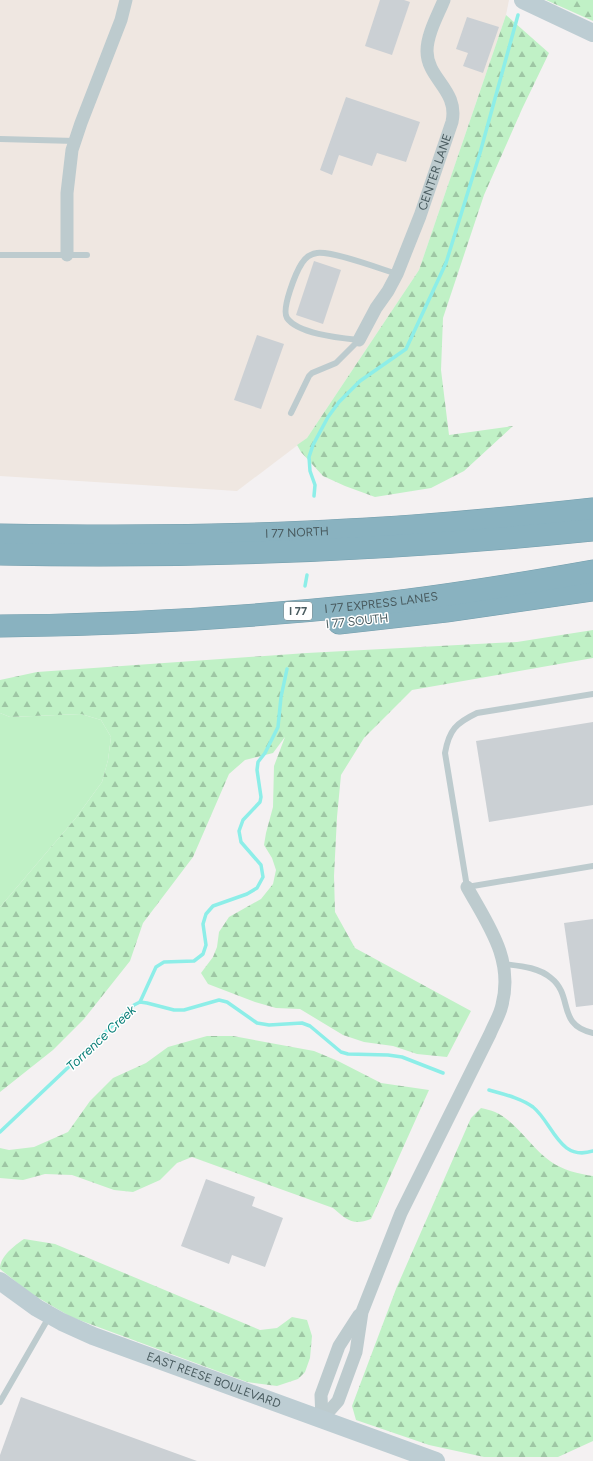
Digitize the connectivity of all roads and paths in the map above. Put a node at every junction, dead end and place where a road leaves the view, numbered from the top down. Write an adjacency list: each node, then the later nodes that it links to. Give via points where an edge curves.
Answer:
1 (126, 0): 6 (street, via 121,20)
2 (444, 0): 10 (street, CENTER LANE, via 427,49 430,66 452,101 454,115 420,216)
3 (523, 0): 4 (street)
4 (593, 34)
5 (0, 139): 6 (lane)
6 (75, 141): 8 (street, via 67,193)
7 (0, 255): 8 (lane)
8 (67, 255): 9 (lane)
9 (87, 255)
10 (396, 274): 11 (street, CENTER LANE); 11 (lane, via 328,253 316,253 301,263 286,300 286,317 303,329)
11 (359, 340): 12 (lane, via 336,363 309,376)
12 (291, 413)
13 (593, 509): 15 (highway, I 77 NORTH, via 347,530 172,536)
14 (593, 530): 16 (highway, via 435,544 260,553 101,556)
15 (0, 535)
16 (0, 554)
17 (593, 572): 19 (highway, I 77 EXPRESS LANES / I 77, via 357,606 182,620)
18 (593, 590): 20 (highway, I 77 SOUTH / I 77, via 446,611 271,629 95,639)
19 (0, 626)
20 (0, 641)
21 (593, 694): 23 (lane, via 477,713 462,720 453,730 447,741 445,754)
22 (593, 866): 23 (lane)
23 (467, 887): 24 (street, via 496,938)
24 (504, 964): 25 (lane, via 540,971 551,978 559,986 569,1018 575,1026); 27 (street, via 506,986 502,1006 401,1213)
25 (593, 1033)
26 (0, 1281): 28 (street, EAST REESE BOULEVARD)
27 (362, 1312): 30 (street, via 356,1352 338,1401); 30 (street, via 339,1346 321,1395)
28 (50, 1315): 29 (lane); 30 (street, EAST REESE BOULEVARD, via 93,1336)
29 (0, 1402)
30 (322, 1419): 31 (street, EAST REESE BOULEVARD)
31 (436, 1461)

